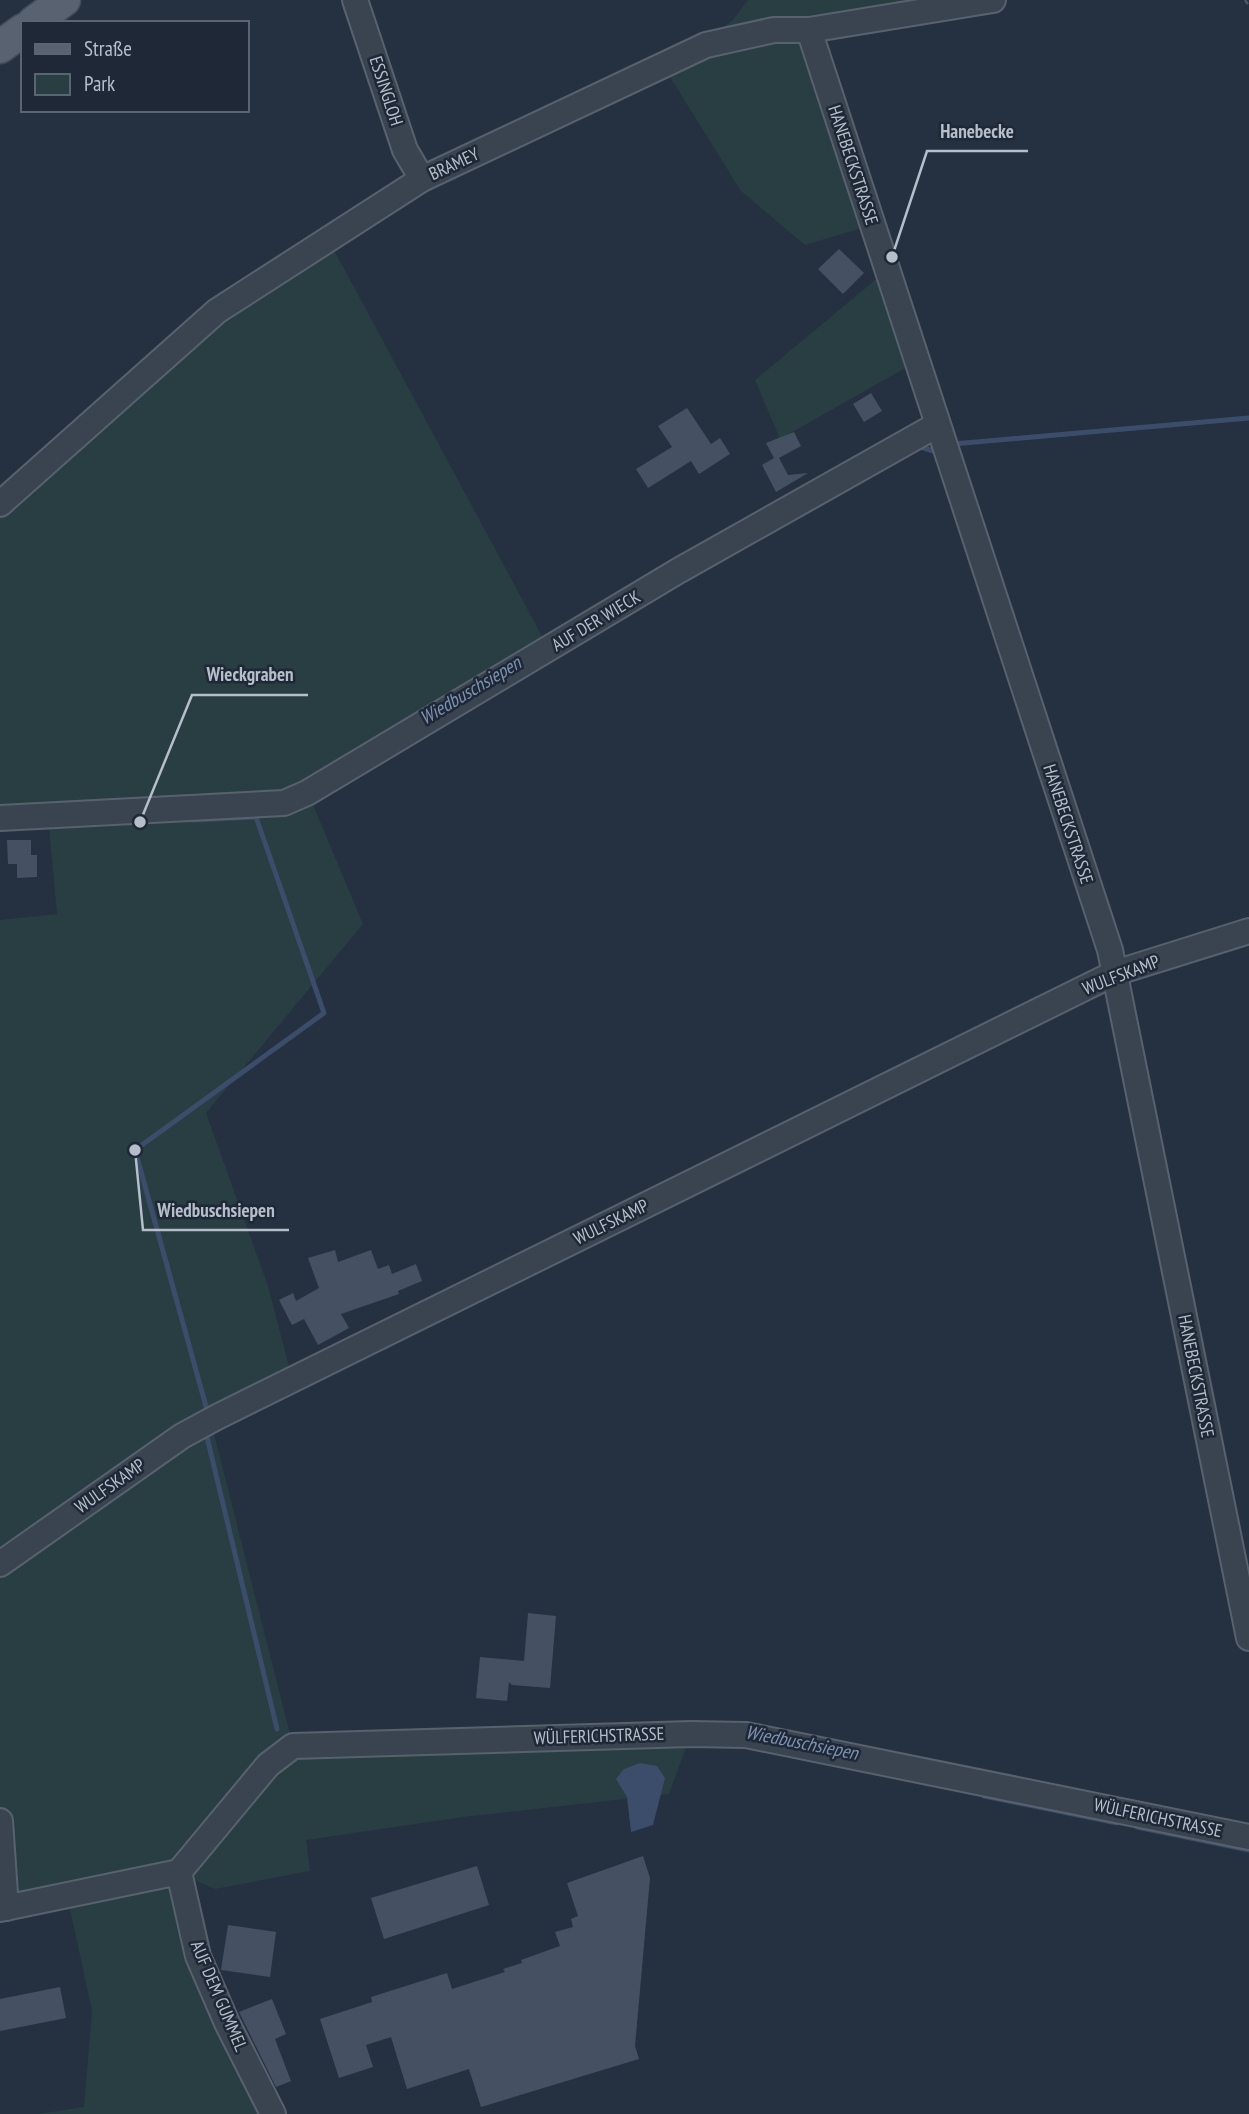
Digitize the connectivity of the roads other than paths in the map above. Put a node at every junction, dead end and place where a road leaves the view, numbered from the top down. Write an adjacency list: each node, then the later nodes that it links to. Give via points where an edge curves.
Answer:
1 (64, 0): 4 (main road)
2 (355, 0): 8 (street, ESSINGLOH, via 405,150)
3 (993, 0): 5 (street, BRAMEY)
4 (36, 21)
5 (809, 30): 8 (street, BRAMEY, via 774,30 706,45); 9 (street, HANEBECKSTRASSE)
6 (21, 31): 7 (main road)
7 (0, 47)
8 (422, 179): 10 (street, BRAMEY, via 217,311)
9 (937, 425): 11 (street, AUF DER WIECK, via 678,571 296,798 266,805); 13 (street, HANEBECKSTRASSE)
10 (0, 504)
11 (0, 818)
12 (1249, 931): 13 (street, WULFSKAMP)
13 (1115, 973): 14 (street, WULFSKAMP, via 182,1436); 15 (street, HANEBECKSTRASSE)
14 (0, 1564)
15 (1249, 1639)
16 (0, 1821): 19 (street)
17 (1249, 1837): 18 (street, WÜLFERICHSTRASSE, via 746,1735 306,1745 286,1748 268,1765)
18 (179, 1872): 19 (street); 20 (street, AUF DEM GUMMEL, via 198,1956)
19 (3, 1909)
20 (273, 2114)

